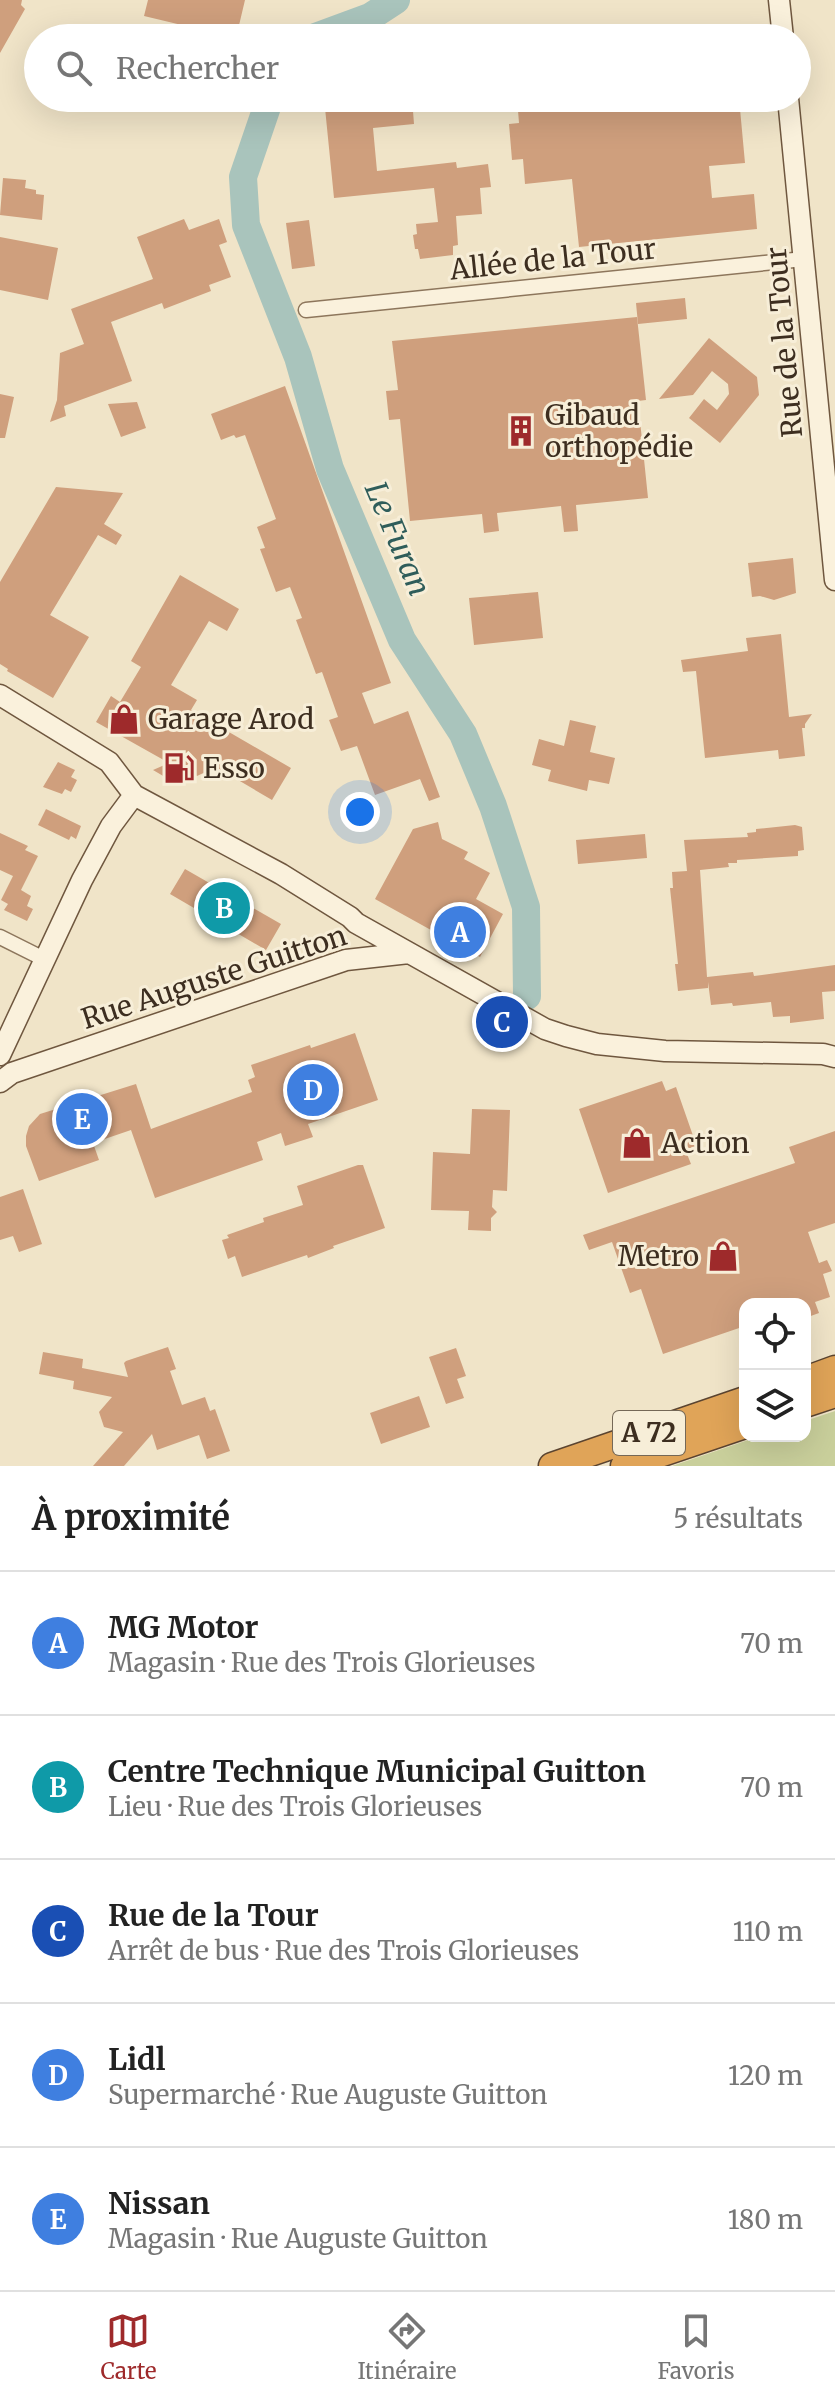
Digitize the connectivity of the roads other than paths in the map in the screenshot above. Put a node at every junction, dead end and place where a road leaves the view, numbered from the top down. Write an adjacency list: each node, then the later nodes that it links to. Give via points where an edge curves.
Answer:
1 (779, 0): 2 (street)
2 (782, 24)
3 (789, 112): 4 (street, Rue de la Tour)
4 (804, 259): 5 (street, Allée de la Tour); 6 (street, Rue de la Tour)
5 (306, 310)
6 (835, 580)
7 (0, 695): 8 (street, via 109,762)
8 (134, 795): 9 (street, via 281,874); 12 (street, via 111,826)
9 (356, 923): 11 (street); 13 (street)
10 (0, 937): 12 (street)
11 (409, 953): 13 (street, Rue Auguste Guitton); 16 (street, via 545,1029 597,1044)
12 (44, 959): 14 (street)
13 (346, 960): 17 (street, Rue Auguste Guitton)
14 (11, 1029): 15 (street); 17 (street, via 17,1052)
15 (1, 1053)
16 (835, 1057)
17 (37, 1065): 18 (street, Rue Auguste Guitton)
18 (0, 1082)
19 (835, 1369): 20 (highway)
20 (811, 1378)
21 (835, 1394): 23 (highway)
22 (739, 1402): 25 (highway, A 72)
23 (811, 1402)
24 (739, 1427): 26 (highway, A 72)
25 (552, 1466)
26 (624, 1466)

